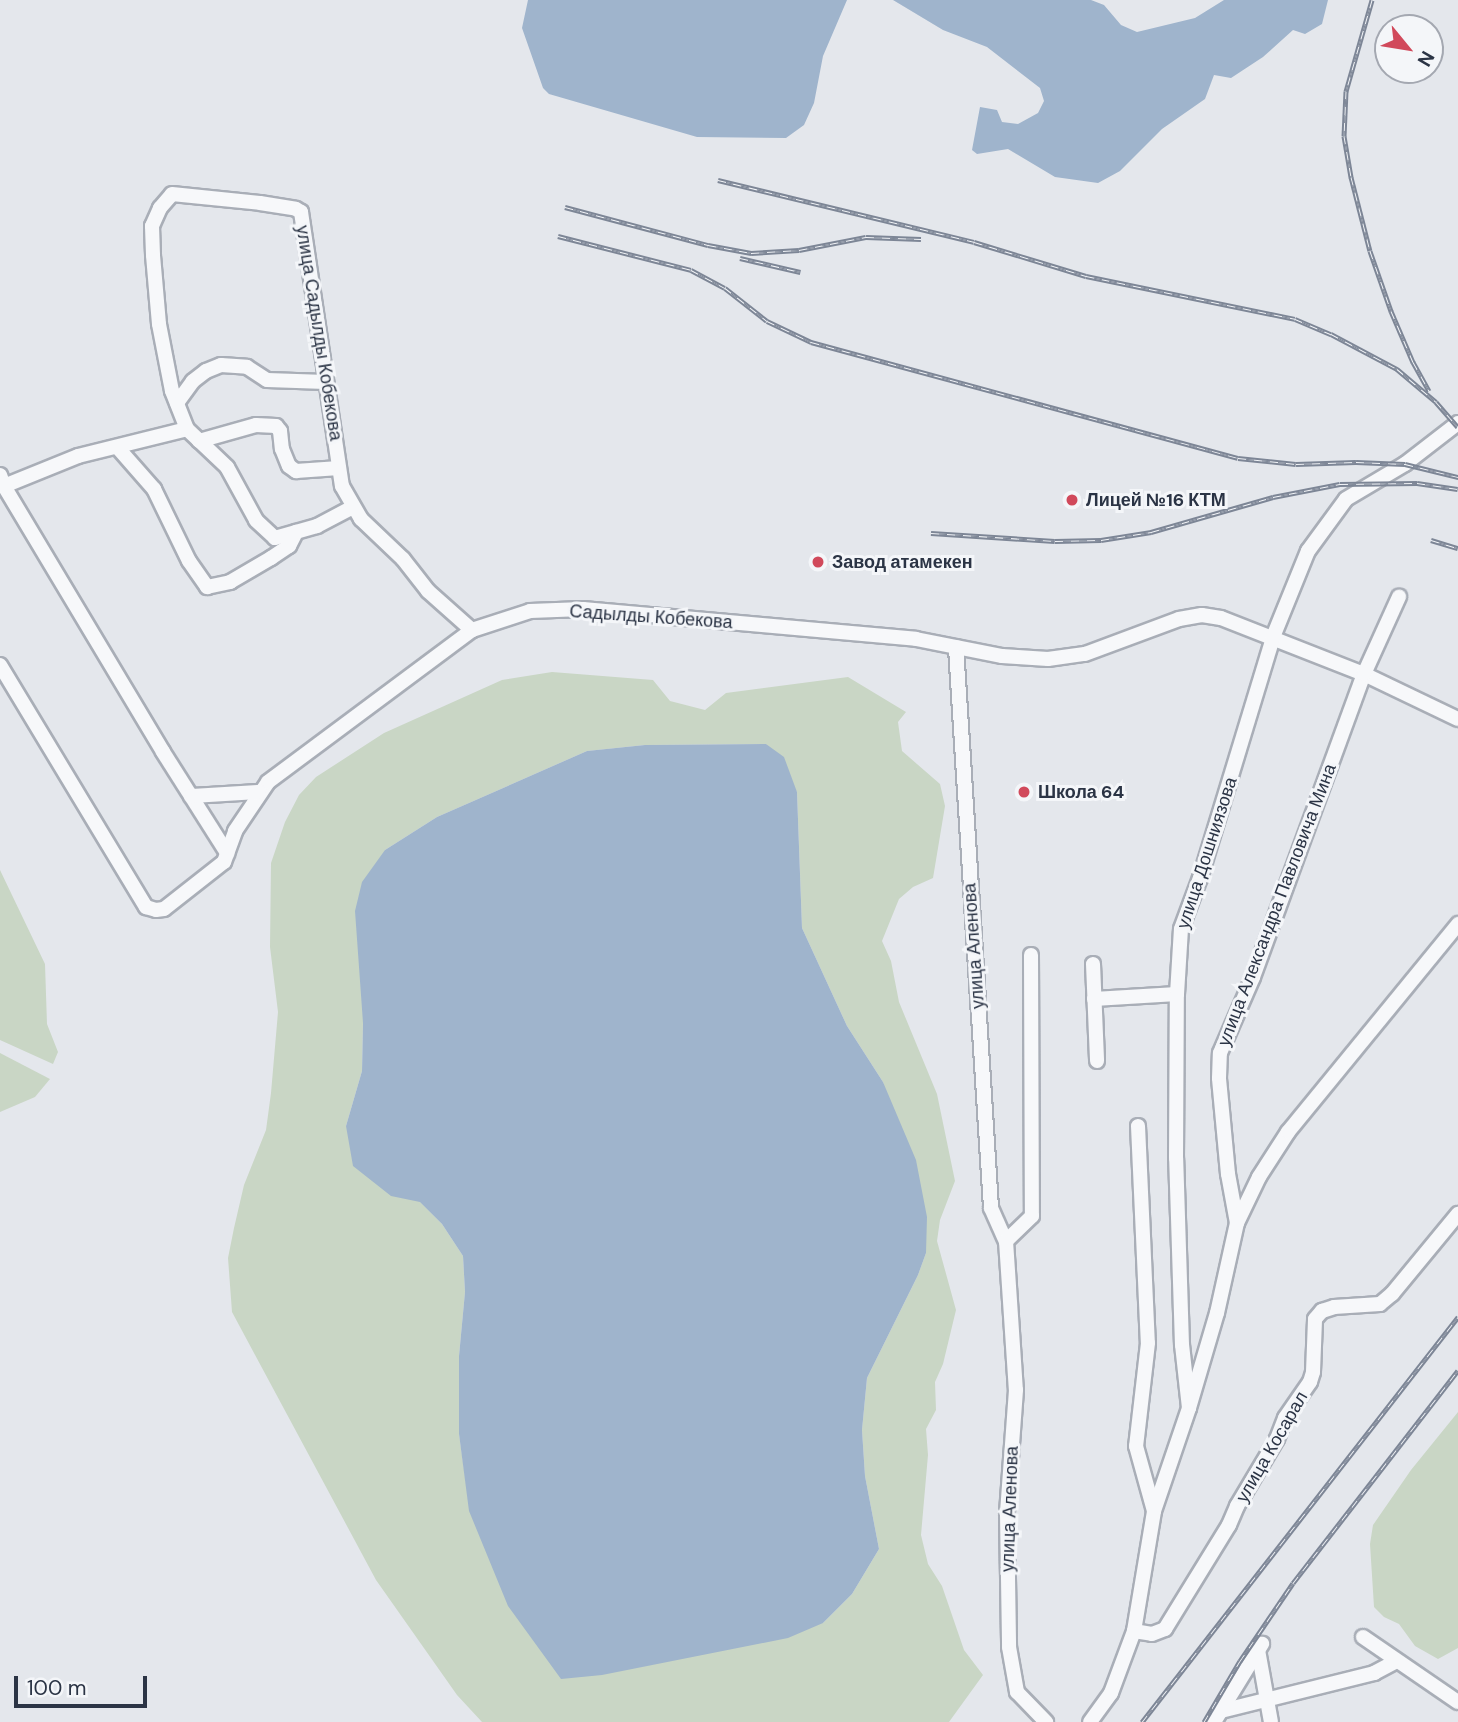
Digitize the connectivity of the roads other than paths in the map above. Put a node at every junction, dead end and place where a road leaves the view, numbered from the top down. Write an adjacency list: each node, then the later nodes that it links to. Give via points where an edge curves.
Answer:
1 (326, 382): 2 (street, via 267,380 247,367 221,365 193,381); 2 (street, улица Садылды Кобекова, via 301,212 172,194 152,226 159,324); 7 (street, улица Садылды Кобекова)
2 (177, 403): 4 (street, улица Садылды Кобекова)
3 (1458, 423): 13 (street, улица Дошниязова, via 1405,464 1346,499 1308,551)
4 (187, 429): 5 (street, улица Садылды Кобекова); 6 (street)
5 (200, 441): 7 (street, via 256,425 276,426 289,466 296,471); 10 (street, улица Садылды Кобекова, via 227,467 256,520 275,538)
6 (118, 447): 8 (street); 10 (street, via 154,489 207,587 230,582 271,558 289,546)
7 (339, 468): 9 (street, улица Садылды Кобекова)
8 (2, 481): 19 (street)
9 (353, 507): 10 (street, улица Садылды Кобекова); 12 (street, улица Садылды Кобекова, via 428,591)
10 (296, 532)
11 (1399, 597): 16 (street, улица Александра Павловича Мина)
12 (472, 630): 14 (street, Садылды Кобекова, via 530,611 583,609 916,639); 18 (street, Садылды Кобекова)
13 (1273, 637): 14 (street, Садылды Кобекова, via 1202,615 1072,656 1013,657); 16 (street, Садылды Кобекова); 24 (street, улица Дошниязова, via 1181,929)
14 (956, 647): 30 (street, улица Аленова, via 990,1208)
15 (0, 665): 20 (street, Садылды Кобекова, via 146,906 164,909 224,862)
16 (1364, 674): 17 (street, Садылды Кобекова); 29 (street, улица Александра Павловича Мина, via 1253,977 1220,1052 1228,1174)
17 (1458, 719)
18 (259, 792): 19 (street); 20 (street, Садылды Кобекова)
19 (191, 796): 20 (street)
20 (227, 853)
21 (1458, 924): 29 (street, via 1288,1132)
22 (1031, 955): 30 (street, via 1032,1216)
23 (1093, 964): 25 (street)
24 (1177, 994): 25 (street); 31 (street, улица Дошниязова, via 1176,1158 1182,1345)
25 (1094, 999): 26 (street)
26 (1097, 1061)
27 (1138, 1126): 32 (street, via 1147,1343 1136,1446)
28 (1458, 1214): 33 (street, улица Косарал, via 1380,1304 1334,1307 1314,1319 1310,1382 1285,1418 1278,1439 1229,1525 1165,1629 1152,1634)
29 (1237, 1223): 31 (street)
30 (1006, 1241): 39 (street, улица Аленова, via 1016,1390 1007,1514 1009,1647 1017,1692)
31 (1189, 1408): 32 (street)
32 (1154, 1510): 33 (street)
33 (1134, 1631): 40 (street, via 1111,1693)
34 (1363, 1637): 35 (street)
35 (1395, 1662): 36 (street, via 1374,1674); 37 (street)
36 (1267, 1702): 38 (street); 38 (street, via 1260,1647); 41 (street)
37 (1458, 1702)
38 (1217, 1717)
39 (1046, 1722)
40 (1090, 1722)
41 (1271, 1722)

